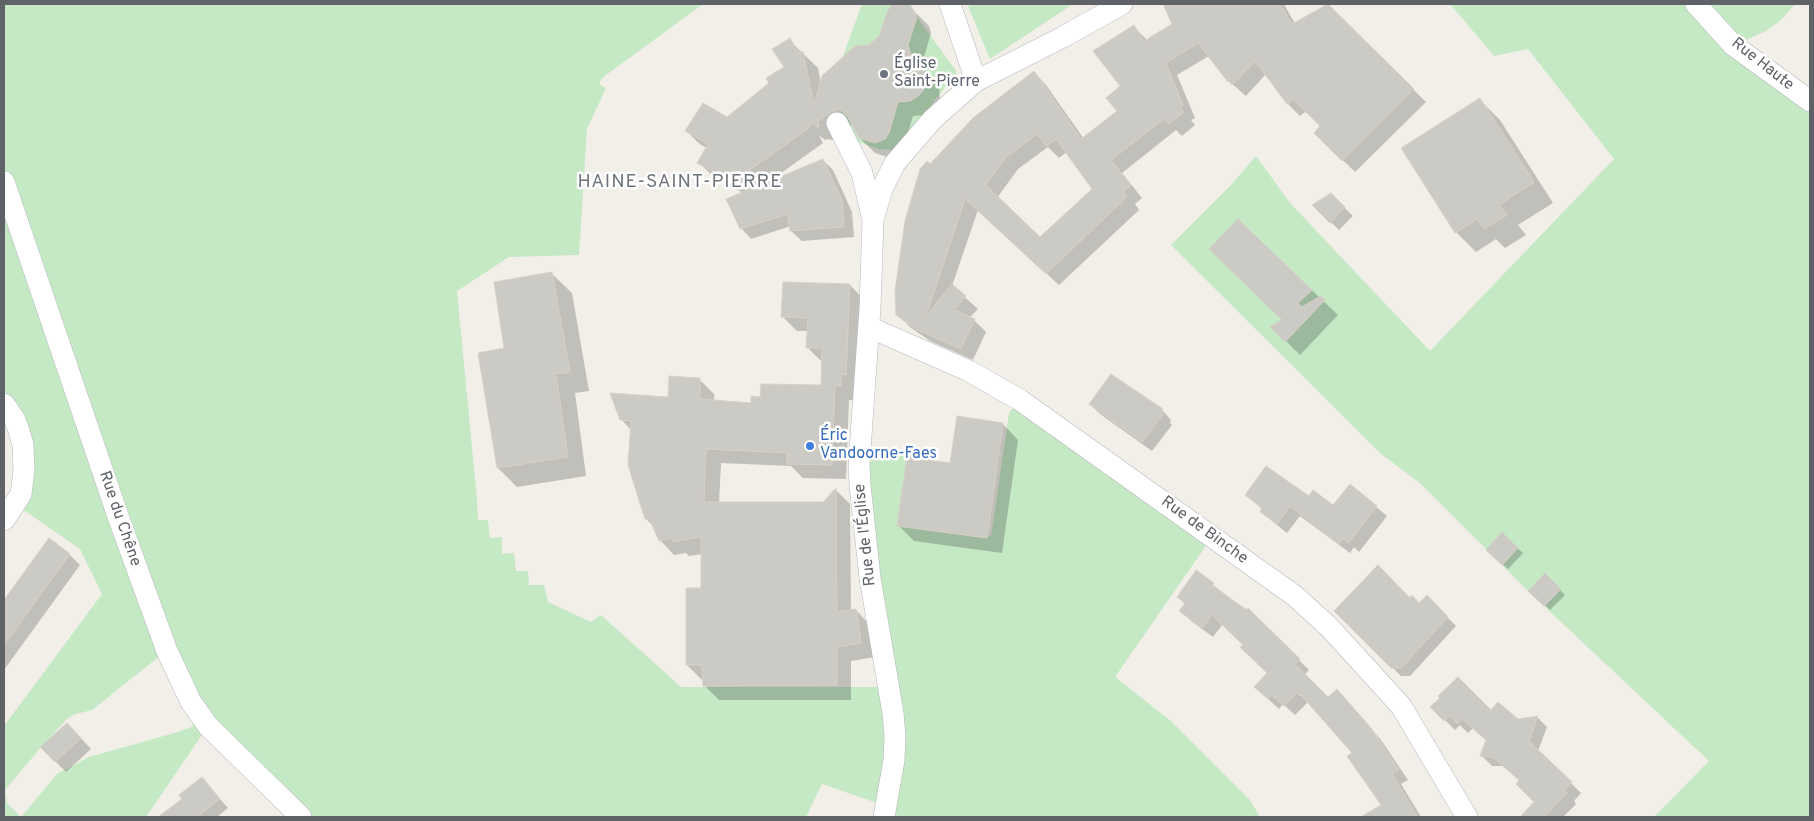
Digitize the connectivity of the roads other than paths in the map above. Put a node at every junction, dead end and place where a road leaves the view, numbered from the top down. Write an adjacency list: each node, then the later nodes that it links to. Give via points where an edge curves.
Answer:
1 (950, 4): 4 (street)
2 (1122, 4): 4 (street, Rue de l'Église)
3 (1696, 4): 5 (street, Rue Haute, via 1734,45)
4 (976, 81): 8 (street, Rue de l'Église, via 933,119 895,163 882,189)
5 (1810, 101)
6 (837, 124): 8 (street, Rue de l'Église, via 862,173)
7 (4, 182): 12 (street, Rue du Chêne, via 167,651 191,702 208,726)
8 (873, 220): 9 (street, Rue de l'Église)
9 (869, 327): 13 (street, Rue de l'Église, via 859,464 871,584 895,736); 14 (street, Rue de Binche, via 963,368 1020,400 1295,596 1329,627 1401,706)
10 (4, 404): 11 (street, via 15,420 23,445 21,494)
11 (9, 512)
12 (301, 817)
13 (884, 817)
14 (1467, 817)

